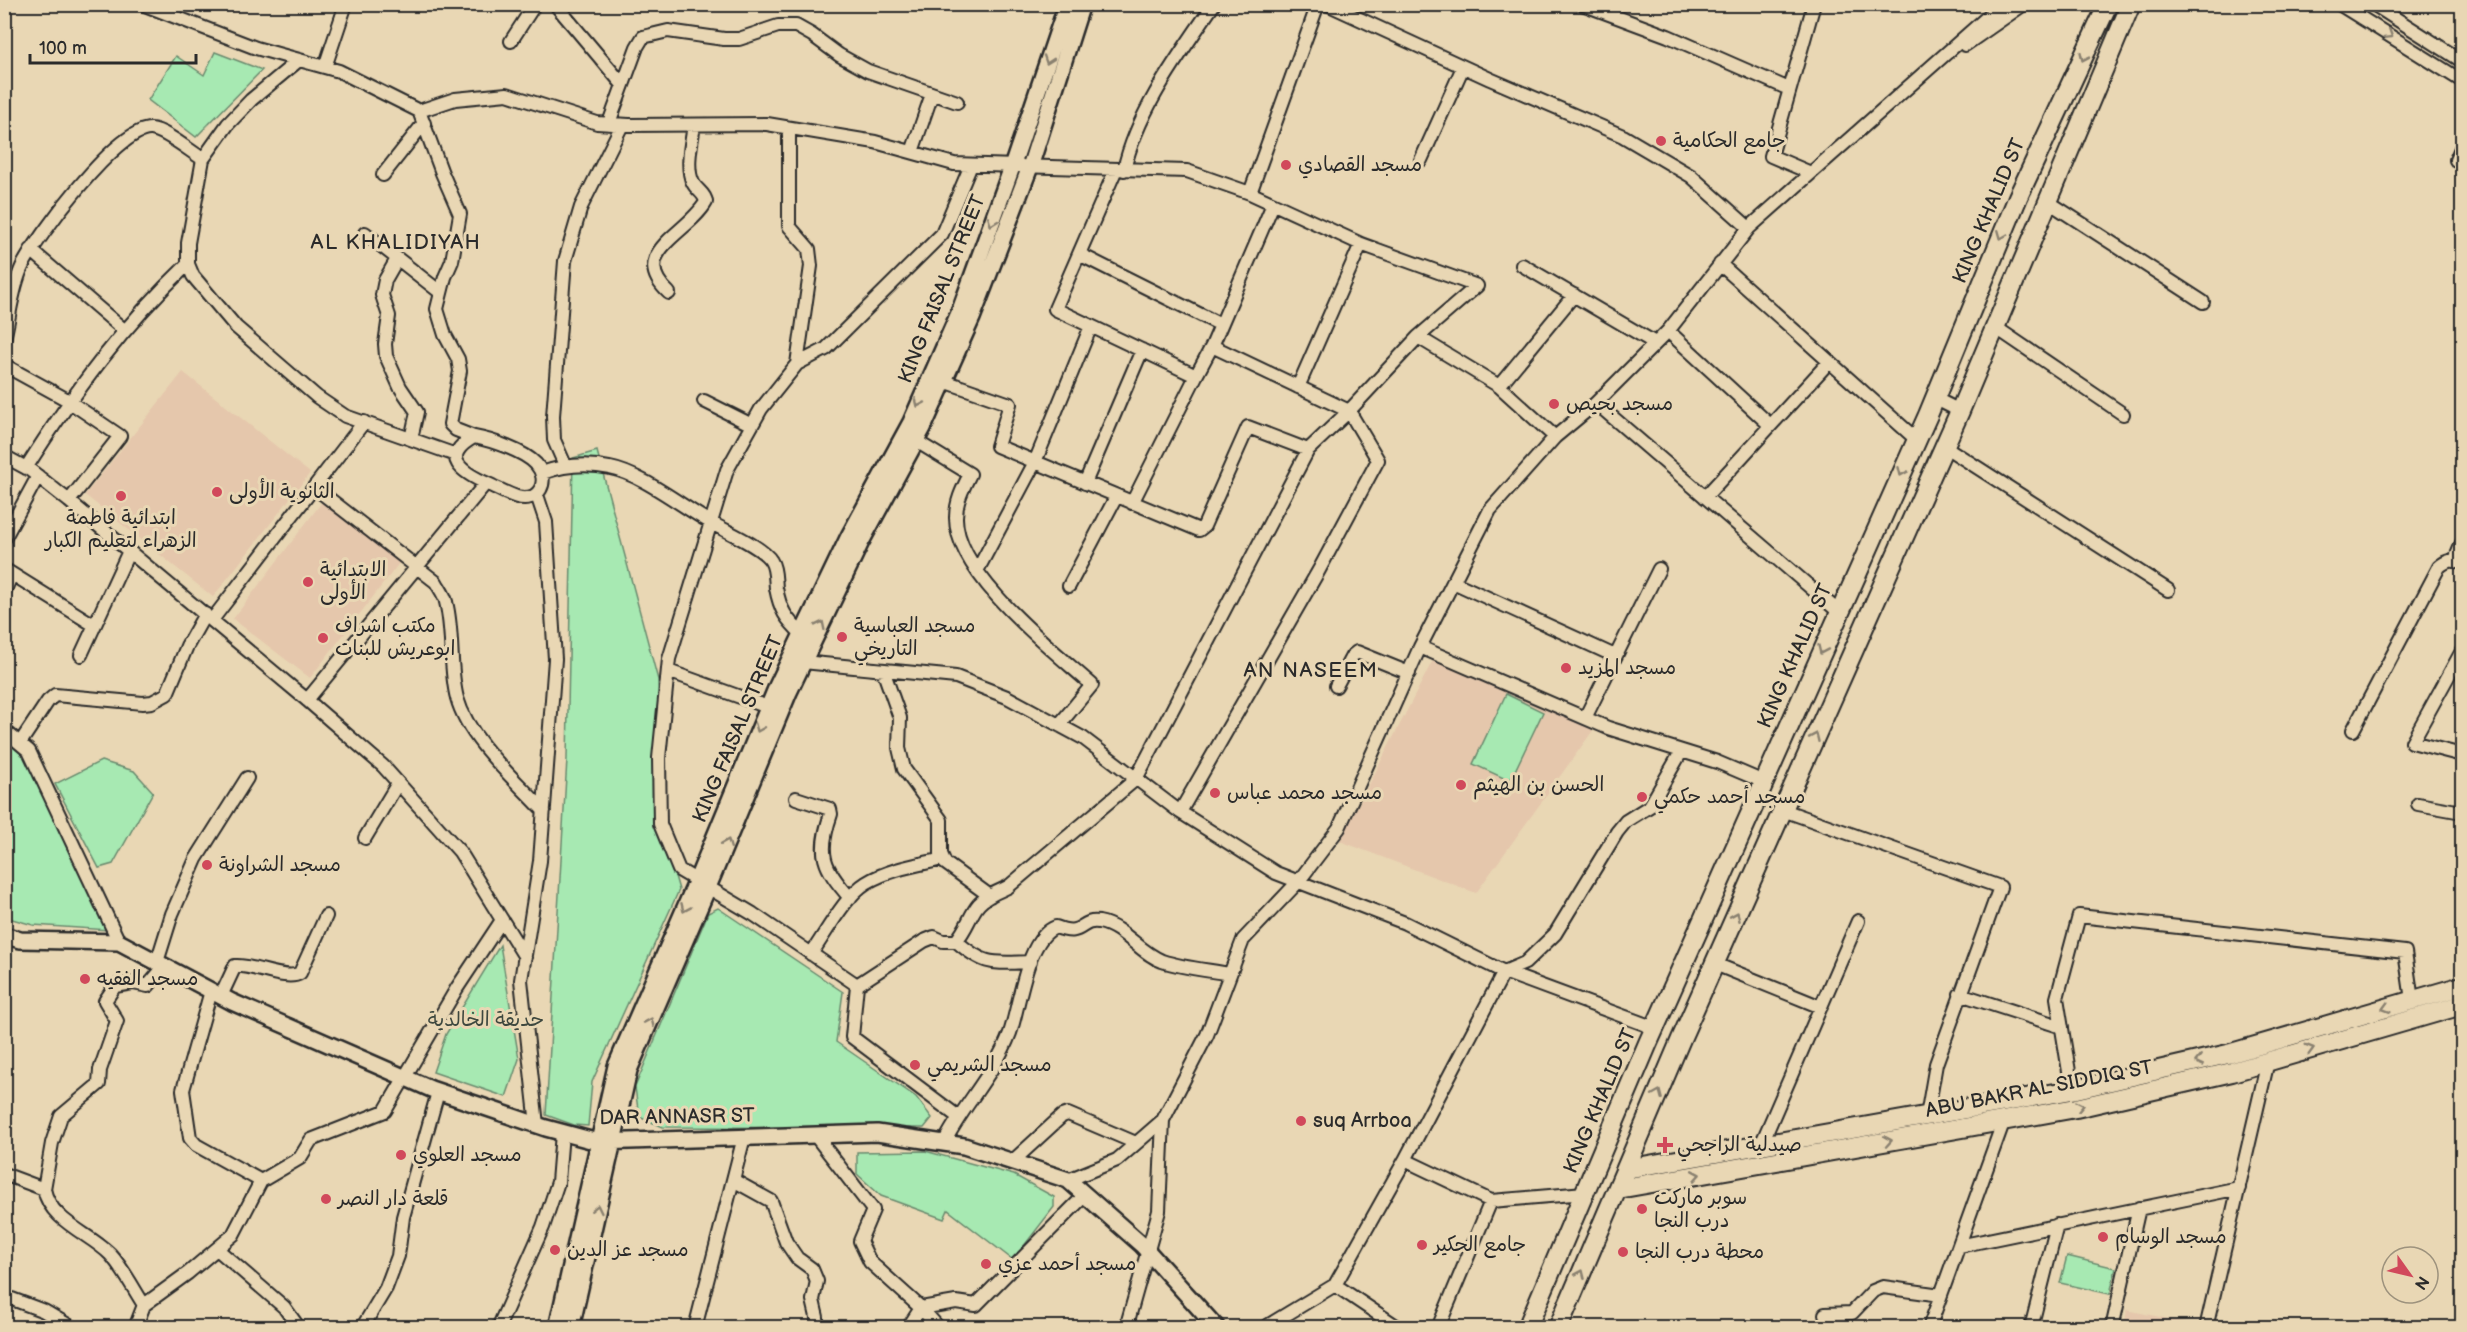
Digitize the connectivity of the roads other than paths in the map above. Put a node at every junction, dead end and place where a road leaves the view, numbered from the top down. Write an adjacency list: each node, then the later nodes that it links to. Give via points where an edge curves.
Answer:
1 (346, 4): 21 (street)
2 (535, 4): 18 (street)
3 (555, 4): 25 (street)
4 (1067, 4): 41 (street, KING FAISAL STREET, one-way to 41)
5 (1082, 4): 42 (street)
6 (1214, 4): 43 (street, via 1155,94)
7 (1318, 4): 46 (street)
8 (1327, 4): 22 (street)
9 (1582, 4): 26 (street, via 1668,36)
10 (1814, 4): 26 (street)
11 (2002, 4): 23 (street)
12 (2024, 4): 23 (street)
13 (2108, 4): 81 (main road, KING KHALID ST, one-way to 81, via 2018,197)
14 (2131, 4): 47 (main road)
15 (2339, 4): 24 (street, one-way to 24)
16 (2373, 4): 20 (street)
17 (146, 5): 19 (street, via 256,48)
18 (511, 41)
19 (299, 60): 21 (street); 37 (street, via 251,100)
20 (2463, 61)
21 (325, 67): 29 (street)
22 (1463, 67): 38 (street); 49 (street, via 1623,136 1691,176)
23 (1919, 75): 44 (street)
24 (2463, 81)
25 (623, 84): 27 (street, via 643,37 654,33 683,31 739,39 778,26 796,26 868,70); 31 (street)
26 (1789, 89): 44 (street, via 1771,156)
27 (932, 94): 28 (street); 36 (street)
28 (957, 102)
29 (419, 111): 30 (street); 31 (street, via 455,99 507,94 597,123)
30 (424, 123): 45 (street); 60 (street, via 460,214 452,261)
31 (609, 123): 32 (street)
32 (622, 124): 33 (street); 101 (street, via 581,207 565,261 553,416 554,440)
33 (694, 125): 34 (street, via 767,124); 61 (street, via 691,174 706,202 667,243 652,268)
34 (789, 128): 36 (street); 75 (street, via 789,226 809,249 811,266)
35 (2463, 146): 39 (street)
36 (912, 152): 40 (street)
37 (203, 159): 52 (street, via 151,129 136,133 116,148 67,200); 55 (street)
38 (1421, 160)
39 (2456, 160)
40 (971, 165): 41 (street); 75 (street, via 942,234 826,349)
41 (1012, 167): 42 (street); 129 (street, KING FAISAL STREET, one-way to 129, via 959,313 916,411)
42 (1030, 167): 43 (street); 78 (street)
43 (1120, 170): 46 (street, via 1187,171); 53 (street)
44 (1811, 173): 49 (street)
45 (383, 175)
46 (1250, 193): 48 (street)
47 (2047, 201): 63 (street); 66 (main road)
48 (1273, 204): 51 (street); 64 (street)
49 (1749, 228): 56 (street)
50 (365, 233): 54 (street)
51 (1361, 244): 69 (street, via 1477,286); 80 (street)
52 (31, 250): 59 (street); 67 (street)
53 (1079, 254): 64 (street); 65 (street, via 1055,309)
54 (397, 259): 60 (street); 93 (street, via 384,280 382,295 389,316 385,344 389,366 417,412)
55 (188, 264): 67 (street); 88 (street, via 193,276 236,327 284,371 345,416)
56 (1720, 264): 68 (street); 74 (street)
57 (1522, 265): 62 (street)
58 (4, 283): 59 (street)
59 (16, 289): 70 (street)
60 (440, 292): 91 (street, via 436,309 439,321 460,370 450,424)
61 (669, 293)
62 (1574, 296): 71 (street); 79 (street)
63 (2203, 302)
64 (1221, 325): 72 (street)
65 (1091, 326): 73 (street); 100 (street)
66 (1995, 327): 86 (main road); 87 (street)
67 (124, 330): 82 (street)
68 (1668, 330): 71 (street); 90 (street)
69 (1418, 337): 79 (street); 85 (street)
70 (4, 339)
71 (1655, 343): 84 (street)
72 (1212, 346): 77 (street); 80 (street)
73 (1142, 350): 77 (street); 106 (street)
74 (1829, 362): 90 (street); 94 (street)
75 (797, 364): 89 (street)
76 (4, 365): 82 (street)
77 (1196, 376): 112 (street)
78 (944, 381): 95 (street); 100 (street, via 1010,404 997,446)
79 (1499, 386): 92 (street)
80 (1298, 387): 85 (street)
81 (1934, 398): 86 (street); 94 (main road, KING KHALID ST)
82 (69, 401): 102 (street); 111 (street, via 120,436)
83 (704, 401): 89 (street)
84 (1596, 403): 92 (street); 109 (street)
85 (1349, 411): 97 (street); 156 (street, via 1377,460 1319,570)
86 (1960, 411): 96 (main road)
87 (2123, 414)
88 (364, 422): 93 (street); 107 (street)
89 (752, 425): 113 (street, via 727,470)
90 (1770, 425): 109 (street)
91 (474, 437): 98 (street, via 459,446); 103 (street, via 527,457)
92 (1555, 437): 122 (street, via 1490,510)
93 (411, 439): 98 (street)
94 (1917, 440): 126 (main road, KING KHALID ST, one-way to 126)
95 (916, 441): 120 (street, via 970,474 961,491 956,519 959,539); 134 (street, one-way to 95)
96 (1944, 446): 124 (street); 154 (main road, one-way to 96)
97 (1308, 450): 112 (street, via 1248,427 1199,530); 149 (street)
98 (456, 454): 105 (street, via 456,464 463,471)
99 (4, 456): 102 (street)
100 (1035, 462): 106 (street); 120 (street)
101 (565, 465): 103 (street); 113 (street, via 610,468 624,473)
102 (26, 468): 104 (street)
103 (542, 472): 108 (street, via 543,485)
104 (38, 476): 111 (street); 114 (street)
105 (486, 483): 108 (street, via 516,497 529,499); 118 (street)
106 (1085, 483): 110 (street)
107 (314, 487): 118 (street); 127 (street)
108 (537, 495): 155 (street, via 546,522 555,659)
109 (1704, 496): 126 (street)
110 (1116, 497): 112 (street); 123 (street)
111 (69, 501): 116 (street)
112 (1132, 503)
113 (709, 522): 129 (street, via 771,560 786,619); 136 (street)
114 (4, 539)
115 (2463, 543): 117 (street)
116 (129, 551): 127 (street); 128 (street)
117 (2459, 562): 144 (street, via 2446,561 2432,578)
118 (418, 566): 139 (street); 155 (street, via 436,582 446,601 456,696 462,714 500,764)
119 (1659, 569): 133 (street)
120 (977, 571): 142 (street, via 1013,614 1092,685)
121 (8, 572): 125 (street); 128 (street)
122 (1453, 582): 130 (street); 133 (street)
123 (1069, 586)
124 (2168, 590)
125 (4, 592)
126 (1839, 612): 150 (main road, KING KHALID ST, one-way to 150)
127 (208, 617): 139 (street); 145 (street, via 187,646 166,694 143,703 55,695)
128 (93, 625): 132 (street)
129 (802, 634): 140 (street, KING FAISAL STREET)
130 (1420, 647): 137 (street); 141 (street)
131 (2463, 651): 147 (street, via 2412,742)
132 (81, 655)
133 (1615, 656): 141 (street)
134 (803, 662): 135 (street); 161 (street, one-way to 134)
135 (883, 670): 142 (street, via 956,676); 159 (street, via 900,718 899,748 904,769 941,820)
136 (668, 671): 140 (street); 161 (street, via 659,758 660,824 679,870)
137 (1409, 673): 138 (street, via 1357,652); 160 (street, via 1339,828)
138 (1336, 686)
139 (307, 700): 151 (street)
140 (768, 707): 161 (street, KING FAISAL STREET, one-way to 161)
141 (1585, 718): 146 (street)
142 (1059, 725): 149 (street)
143 (4, 730): 145 (street)
144 (2353, 730)
145 (20, 743): 169 (street, via 29,751)
146 (1680, 752): 150 (street, via 1717,762); 175 (street, via 1650,806 1626,821 1617,832 1555,934 1525,963)
147 (2463, 755)
148 (247, 778): 173 (street, via 195,859 172,914)
149 (1136, 778): 156 (street); 162 (street, via 1008,887)
150 (1764, 782): 185 (main road, KING KHALID ST)
151 (398, 783): 158 (street); 165 (street, via 460,852)
152 (796, 798): 163 (street, via 830,809 823,859 833,879)
153 (2418, 804): 157 (street)
154 (1783, 810): 174 (main road, one-way to 154); 180 (street, via 2000,887)
155 (544, 811): 171 (street)
156 (1180, 812): 160 (street, via 1276,873)
157 (2463, 813)
158 (365, 838)
159 (943, 859): 162 (street); 163 (street, via 890,872 865,884)
160 (1298, 882): 175 (street, via 1405,923); 176 (street, via 1243,940)
161 (702, 884): 170 (street); 198 (street, KING FAISAL STREET, via 616,1066)
162 (990, 896): 168 (street, via 979,904)
163 (850, 898): 170 (street)
164 (326, 916): 179 (street, via 300,973 292,976 235,966)
165 (502, 920): 171 (street); 187 (street)
166 (1858, 921): 183 (street)
167 (4, 935): 169 (street, DAR ANNASR ST, via 20,940)
168 (956, 941): 172 (street, via 981,961); 177 (street, via 934,937 924,941)
169 (119, 942): 173 (street, DAR ANNASR ST)
170 (811, 954): 177 (street)
171 (525, 957): 194 (street, via 521,980)
172 (1030, 962): 176 (street, via 1047,931 1056,927 1074,932 1089,922 1117,928 1162,961); 190 (street, via 1010,1033 996,1064)
173 (161, 964): 179 (street, DAR ANNASR ST); 210 (street, via 148,986 115,986 105,1001 117,1021 99,1084 61,1116 51,1143)
174 (1715, 964): 183 (street); 204 (main road, one-way to 174)
175 (1504, 972): 185 (street); 202 (street)
176 (1230, 974): 192 (street, via 1207,1035)
177 (857, 985): 190 (street, via 852,1037)
178 (2463, 986): 181 (main road, ABU BAKR AL SIDDIQ ST)
179 (216, 994): 187 (street, DAR ANNASR ST); 208 (street, via 183,1090 190,1138)
180 (1960, 994): 184 (street); 191 (street, via 1936,1064)
181 (2412, 1000): 184 (street, via 2405,952 2079,916 2057,998); 188 (main road, ABU BAKR AL SIDDIQ ST, one-way to 188, via 2228,1054)
182 (2463, 1005): 186 (main road, ABU BAKR AL SIDDIQ ST, one-way to 182)
183 (1821, 1007): 201 (street)
184 (2062, 1027): 188 (street)
185 (1655, 1028): 212 (main road, KING KHALID ST)
186 (2268, 1061): 193 (main road, ABU BAKR AL SIDDIQ ST, one-way to 186, via 2076,1107); 209 (street)
187 (404, 1077): 189 (street, DAR ANNASR ST); 208 (street, via 385,1111 311,1140 300,1158)
188 (2072, 1090): 191 (main road, ABU BAKR AL SIDDIQ ST)
189 (438, 1092): 194 (street, DAR ANNASR ST); 229 (street, via 403,1217 398,1256 386,1288)
190 (957, 1116): 199 (street)
191 (1927, 1116): 201 (main road, ABU BAKR AL SIDDIQ ST)
192 (1163, 1120): 200 (street); 219 (street, via 1159,1211)
193 (2004, 1120): 211 (main road, ABU BAKR AL SIDDIQ ST, one-way to 193); 217 (street)
194 (537, 1125): 195 (street, DAR ANNASR ST)
195 (562, 1133): 198 (street, DAR ANNASR ST); 230 (street, via 558,1182 543,1227)
196 (815, 1135): 197 (street, DAR ANNASR ST); 199 (street, DAR ANNASR ST, via 878,1133); 224 (street, via 873,1210 860,1241 870,1262)
197 (744, 1137): 198 (street, DAR ANNASR ST); 206 (street)
198 (604, 1142): 231 (street, KING FAISAL STREET); 232 (street, one-way to 198)
199 (944, 1143): 203 (street, DAR ANNASR ST)
200 (1136, 1143): 203 (street, via 1068,1114); 207 (street, via 1117,1160)
201 (1761, 1145): 204 (main road, ABU BAKR AL SIDDIQ ST)
202 (1405, 1160): 214 (street); 220 (street)
203 (1013, 1161): 207 (street, DAR ANNASR ST)
204 (1626, 1169): 211 (main road)
205 (4, 1174): 210 (street)
206 (733, 1180): 233 (street); 234 (street, via 771,1202 786,1242 797,1258 812,1269 817,1281 813,1300)
207 (1068, 1180): 213 (street, DAR ANNASR ST)
208 (261, 1181): 218 (street, via 233,1234)
209 (2239, 1188): 215 (street); 247 (street)
210 (44, 1189): 223 (street, via 45,1199 70,1225 109,1253)
211 (1618, 1189): 243 (main road, one-way to 211)
212 (1585, 1193): 214 (street); 242 (main road, KING KHALID ST)
213 (1085, 1195): 219 (street, DAR ANNASR ST); 224 (street, via 976,1305 956,1302)
214 (1491, 1201): 241 (street)
215 (2139, 1208): 216 (street); 246 (street)
216 (2057, 1225): 217 (street); 245 (street)
217 (1959, 1246): 221 (street)
218 (217, 1249): 223 (street); 228 (street, via 284,1307)
219 (1148, 1252): 237 (street); 238 (street, DAR ANNASR ST)
220 (1335, 1285): 239 (street); 240 (street)
221 (1941, 1295): 225 (street, via 1883,1287 1873,1291 1852,1313); 244 (street)
222 (4, 1296): 226 (street, via 44,1311)
223 (144, 1305): 227 (street)
224 (921, 1308): 235 (street); 236 (street)
225 (1825, 1314)
226 (73, 1328)
227 (135, 1328)
228 (299, 1328)
229 (362, 1328)
230 (498, 1328)
231 (557, 1328)
232 (571, 1328)
233 (695, 1328)
234 (818, 1328)
235 (908, 1328)
236 (939, 1328)
237 (1126, 1328)
238 (1217, 1328)
239 (1264, 1328)
240 (1399, 1328)
241 (1438, 1328)
242 (1527, 1328)
243 (1558, 1328)
244 (1929, 1328)
245 (2031, 1328)
246 (2112, 1328)
247 (2206, 1328)

